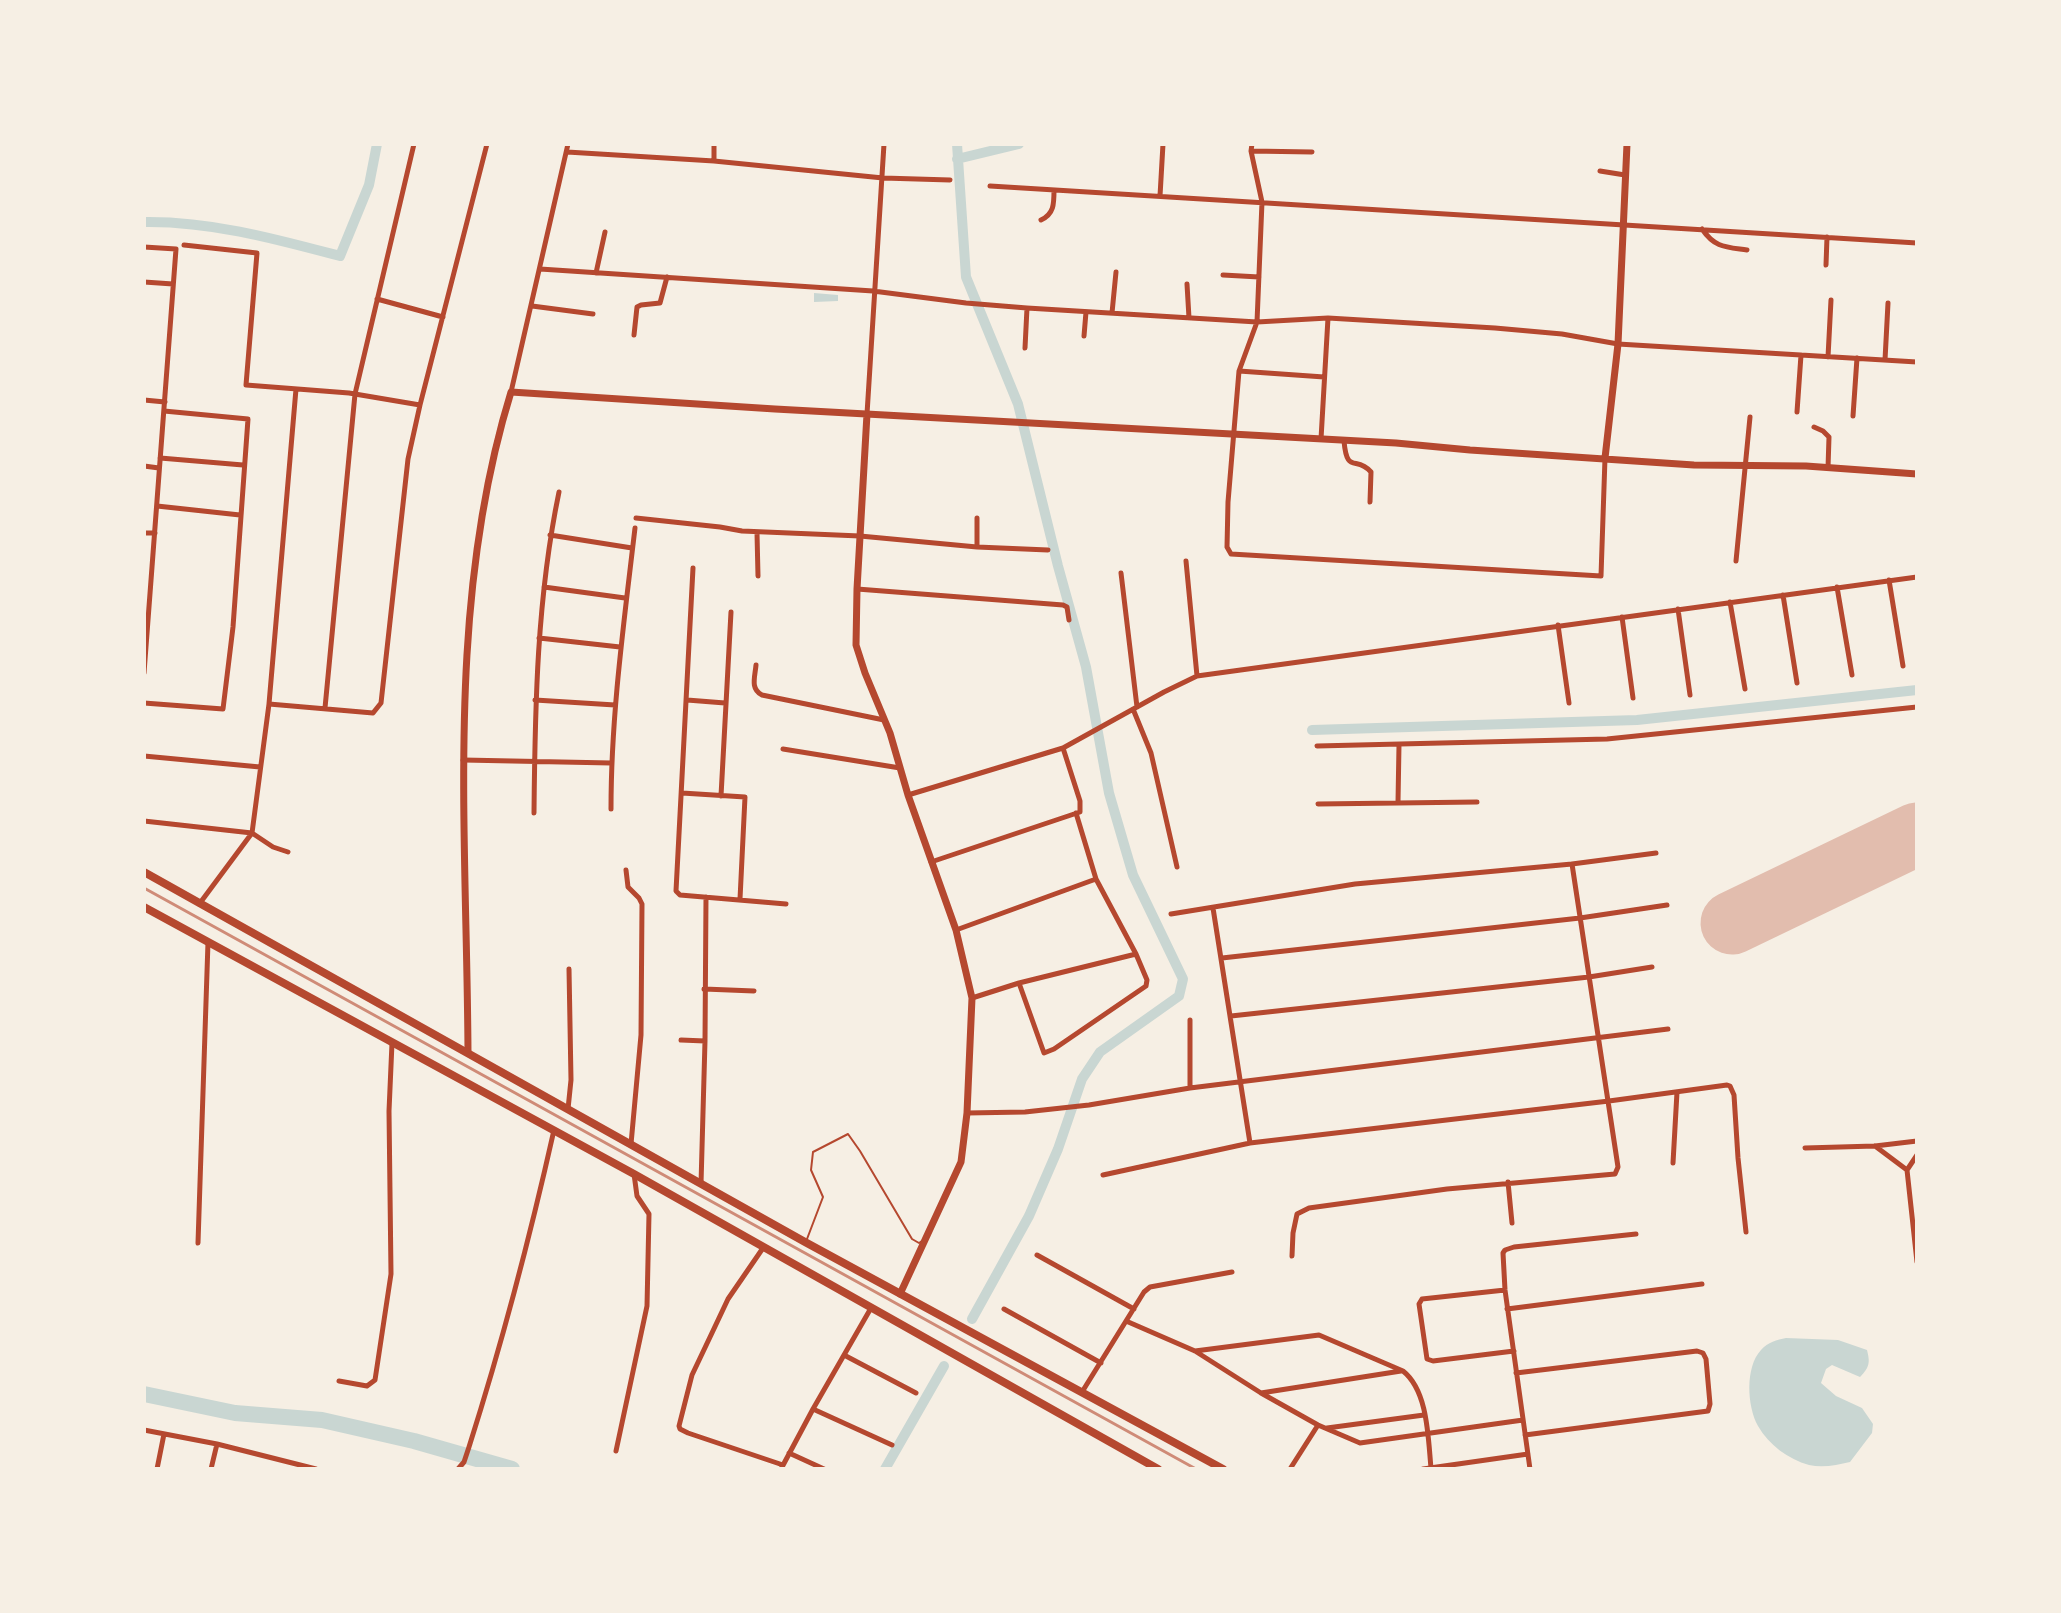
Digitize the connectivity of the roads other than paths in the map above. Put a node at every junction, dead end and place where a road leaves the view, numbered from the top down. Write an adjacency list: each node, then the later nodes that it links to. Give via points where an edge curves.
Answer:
1 (414, 144): 40 (street)
2 (487, 144): 48 (street)
3 (568, 144): 9 (street)
4 (714, 144): 11 (street)
5 (884, 144): 14 (street)
6 (1163, 144): 18 (street)
7 (1627, 144): 13 (street)
8 (1251, 147): 10 (street); 19 (street)
9 (567, 152): 11 (street); 30 (street)
10 (1312, 152)
11 (714, 161): 14 (street)
12 (1600, 171): 13 (street)
13 (1625, 175): 21 (street)
14 (883, 177): 15 (street); 39 (street)
15 (950, 180)
16 (990, 186): 17 (street)
17 (1054, 190): 18 (street); 20 (street, via 1052,210)
18 (1160, 196): 19 (street)
19 (1262, 202): 21 (street); 35 (street)
20 (1041, 220)
21 (1623, 224): 22 (street); 54 (street)
22 (1702, 229): 24 (street); 28 (street, via 1713,243)
23 (604, 232): 32 (street)
24 (1827, 237): 25 (street); 29 (street)
25 (1917, 243)
26 (184, 245): 63 (street, via 257,253 246,385)
27 (144, 247): 37 (street, via 176,249)
28 (1747, 250)
29 (1826, 265)
30 (540, 269): 32 (street); 43 (street)
31 (1116, 272): 46 (street)
32 (596, 273): 34 (street)
33 (1223, 275): 35 (street)
34 (667, 277): 39 (street); 52 (street, via 660,303 637,307)
35 (1259, 277): 51 (street)
36 (144, 282): 37 (street)
37 (173, 284): 67 (street)
38 (1187, 284): 49 (street)
39 (873, 291): 44 (street); 71 (street)
40 (377, 299): 48 (street); 65 (street)
41 (1831, 300): 57 (street)
42 (1888, 303): 59 (street)
43 (531, 306): 47 (street); 64 (street)
44 (1027, 308): 45 (street); 55 (street)
45 (1086, 312): 46 (street); 53 (street)
46 (1112, 313): 49 (street)
47 (593, 314)
48 (443, 317): 68 (street)
49 (1189, 318): 51 (street)
50 (1328, 318): 51 (street); 54 (street, via 1562,334); 62 (street)
51 (1257, 322): 61 (street)
52 (634, 334)
53 (1084, 336)
54 (1618, 344): 56 (street); 79 (street)
55 (1025, 348)
56 (1801, 355): 57 (street); 70 (street)
57 (1828, 357): 58 (street)
58 (1857, 358): 59 (street); 72 (street)
59 (1885, 360): 60 (street)
60 (1917, 362)
61 (1239, 371): 62 (street); 75 (street)
62 (1324, 377): 76 (street)
63 (296, 389): 65 (street); 135 (street)
64 (511, 392): 71 (street); 146 (street, via 478,534 465,680)
65 (355, 394): 68 (street); 138 (street)
66 (144, 400): 67 (street)
67 (165, 402): 69 (street)
68 (420, 405): 138 (street, via 408,459 381,703 374,713)
69 (164, 411): 78 (street); 80 (street, via 248,419)
70 (1797, 412)
71 (867, 414): 75 (street); 97 (street)
72 (1853, 416)
73 (1750, 417): 82 (street)
74 (1814, 427): 84 (street, via 1829,437)
75 (1233, 433): 76 (street); 79 (street, via 1227,547 1231,554 1601,576)
76 (1321, 439): 77 (street)
77 (1344, 441): 79 (street); 87 (street, via 1348,460 1371,472)
78 (160, 458): 80 (street); 83 (street)
79 (1605, 458): 82 (street)
80 (243, 465): 89 (street)
81 (144, 466): 83 (street)
82 (1746, 466): 84 (street); 102 (street)
83 (159, 468): 88 (street)
84 (1828, 468): 85 (street)
85 (1917, 474)
86 (558, 492): 96 (street)
87 (1370, 502)
88 (157, 506): 89 (street); 95 (street)
89 (240, 515): 133 (street, via 223,709)
90 (636, 518): 93 (street)
91 (978, 518): 98 (street)
92 (635, 528): 99 (street)
93 (758, 532): 97 (street); 105 (street)
94 (144, 533): 95 (street)
95 (155, 533): 123 (street)
96 (550, 535): 99 (street); 108 (street)
97 (860, 536): 98 (street); 110 (street)
98 (976, 547): 100 (street)
99 (632, 548): 112 (street)
100 (1048, 550)
101 (1186, 561): 125 (street)
102 (1736, 561)
103 (693, 568): 131 (street)
104 (1121, 573): 139 (street)
105 (758, 576)
106 (1917, 577): 107 (street)
107 (1889, 580): 109 (street); 122 (street)
108 (544, 587): 112 (street); 119 (street)
109 (1837, 587): 111 (street); 124 (street)
110 (857, 589): 117 (street, via 1063,605); 140 (street, via 856,645)
111 (1783, 595): 113 (street); 126 (street)
112 (625, 598): 120 (street)
113 (1730, 602): 114 (street); 127 (street)
114 (1678, 609): 116 (street); 128 (street)
115 (731, 612): 132 (street)
116 (1622, 617): 118 (street); 129 (street)
117 (1069, 620)
118 (1558, 626): 125 (street); 134 (street)
119 (539, 638): 120 (street); 130 (street)
120 (620, 647): 136 (street)
121 (756, 665): 140 (street, via 754,687 762,695)
122 (1903, 666)
123 (144, 674)
124 (1852, 675)
125 (1197, 676): 139 (street)
126 (1797, 683)
127 (1745, 689)
128 (1690, 695)
129 (1633, 698)
130 (535, 700): 136 (street); 147 (street)
131 (687, 700): 132 (street); 151 (street)
132 (725, 702): 153 (street)
133 (144, 703)
134 (1569, 703)
135 (269, 704): 138 (street); 149 (street)
136 (615, 705): 148 (street)
137 (1917, 707): 141 (street, via 1607,739)
138 (325, 708)
139 (1135, 708): 144 (street); 166 (street, via 1151,753)
140 (884, 720): 150 (street)
141 (1399, 745): 142 (street); 154 (street)
142 (1317, 746)
143 (783, 748): 150 (street)
144 (1063, 748): 152 (street); 159 (street, via 1080,801 1080,812)
145 (144, 756): 149 (street)
146 (463, 760): 147 (street); 197 (street)
147 (534, 762): 148 (street); 158 (street)
148 (611, 763): 157 (street)
149 (260, 767): 161 (street)
150 (900, 768): 152 (street)
151 (682, 793): 153 (street); 170 (street, via 676,891 680,895)
152 (908, 795): 164 (street)
153 (721, 796): 171 (street, via 745,797)
154 (1398, 802): 155 (street); 156 (street)
155 (1477, 802)
156 (1318, 804)
157 (611, 809)
158 (534, 813)
159 (1076, 813): 164 (street); 169 (street)
160 (144, 821): 161 (street)
161 (252, 833): 162 (street); 172 (street)
162 (288, 852)
163 (1656, 853): 165 (street)
164 (931, 862): 179 (street)
165 (1572, 864): 176 (street, via 1355,884); 178 (street)
166 (1177, 867)
167 (626, 870): 207 (street, via 628,886 642,904 641,1035)
168 (144, 872): 172 (main road)
169 (1096, 879): 179 (street); 181 (street)
170 (706, 897): 171 (street); 187 (street)
171 (740, 899): 173 (street)
172 (200, 903): 197 (main road)
173 (786, 904)
174 (1667, 905): 178 (street)
175 (144, 907): 180 (main road)
176 (1213, 908): 177 (street); 182 (street)
177 (1171, 914)
178 (1580, 918): 182 (street); 185 (street)
179 (956, 930): 189 (street)
180 (208, 942): 196 (main road); 223 (street)
181 (1136, 954): 186 (street); 186 (street, via 1147,980 1144,989 1044,1053)
182 (1222, 958): 190 (street)
183 (1652, 967): 185 (street)
184 (569, 969): 202 (street, via 572,1080)
185 (1589, 977): 190 (street); 193 (street)
186 (1019, 983): 189 (street)
187 (704, 989): 188 (street); 195 (street)
188 (754, 992)
189 (972, 998): 203 (street)
190 (1231, 1016): 198 (street)
191 (1190, 1020): 199 (street)
192 (1668, 1029): 193 (street)
193 (1598, 1039): 198 (street); 201 (street)
194 (681, 1040): 195 (street)
195 (705, 1041): 216 (street)
196 (392, 1043): 204 (main road); 243 (street, via 391,1274 375,1380 367,1386)
197 (468, 1053): 202 (main road)
198 (1242, 1082): 199 (street); 206 (street)
199 (1190, 1088): 203 (street, via 1089,1105)
200 (1677, 1092): 201 (street); 211 (street); 218 (street, via 1727,1086 1732,1089)
201 (1609, 1101): 206 (street); 215 (street, via 1616,1174)
202 (568, 1109): 207 (main road)
203 (967, 1113): 222 (street, via 962,1162)
204 (554, 1130): 213 (main road); 267 (street, via 526,1251 469,1448)
205 (1917, 1141): 208 (street)
206 (1250, 1143): 214 (street)
207 (631, 1144): 216 (main road)
208 (1875, 1146): 209 (street); 212 (street)
209 (1805, 1148)
210 (1917, 1155): 212 (street)
211 (1673, 1163)
212 (1907, 1170): 220 (street)
213 (634, 1174): 224 (main road); 258 (street, via 637,1196 649,1214 647,1306)
214 (1103, 1175)
215 (1508, 1182): 217 (street); 226 (street, via 1301,1210 1295,1221)
216 (701, 1184): 231 (main road)
217 (1512, 1222)
218 (1746, 1232)
219 (1636, 1234): 230 (street, via 1509,1248 1503,1253)
220 (1916, 1236): 227 (street)
221 (807, 1239): 222 (lane, via 823,1197 811,1170 813,1152 848,1134 912,1239 919,1243)
222 (926, 1239): 231 (street)
223 (198, 1243)
224 (763, 1248): 232 (main road); 262 (street, via 728,1299 706,1345 692,1375 679,1426 688,1433)
225 (1037, 1256): 234 (street)
226 (1292, 1256)
227 (1917, 1262)
228 (1232, 1272): 234 (street, via 1150,1287)
229 (1702, 1284): 235 (street)
230 (1505, 1290): 235 (street); 238 (street, via 1422,1299 1419,1304 1427,1359)
231 (900, 1294): 244 (main road)
232 (872, 1308): 239 (street); 261 (main road)
233 (1004, 1309): 240 (street)
234 (1134, 1309): 236 (street)
235 (1508, 1309): 238 (street)
236 (1126, 1321): 237 (street); 240 (street)
237 (1195, 1350): 241 (street, via 1319,1335); 245 (street)
238 (1514, 1352): 242 (street)
239 (844, 1355): 246 (street); 247 (street)
240 (1101, 1363): 244 (street)
241 (1403, 1371): 245 (street); 248 (street, via 1420,1393)
242 (1516, 1373): 249 (street); 255 (street, via 1697,1351 1706,1359 1708,1412)
243 (339, 1381)
244 (1082, 1392): 270 (main road)
245 (1261, 1393): 250 (street)
246 (916, 1394)
247 (813, 1409): 257 (street); 259 (street)
248 (1424, 1415): 251 (street); 254 (street)
249 (1522, 1419): 254 (street); 255 (street)
250 (1318, 1425): 251 (street); 271 (street)
251 (1327, 1428): 254 (street, via 1360,1443)
252 (144, 1430): 253 (street)
253 (164, 1434): 256 (street); 264 (street)
254 (1427, 1434): 263 (street)
255 (1525, 1435): 260 (street)
256 (217, 1444): 265 (street); 266 (street)
257 (892, 1445)
258 (616, 1451)
259 (789, 1453): 262 (street); 268 (street)
260 (1527, 1454): 263 (street); 273 (street)
261 (1144, 1466): 269 (main road)
262 (782, 1467)
263 (1431, 1468): 272 (street)
264 (158, 1469)
265 (211, 1469)
266 (316, 1469)
267 (458, 1469)
268 (824, 1469)
269 (1158, 1469)
270 (1224, 1469)
271 (1290, 1469)
272 (1423, 1469)
273 (1530, 1469)

